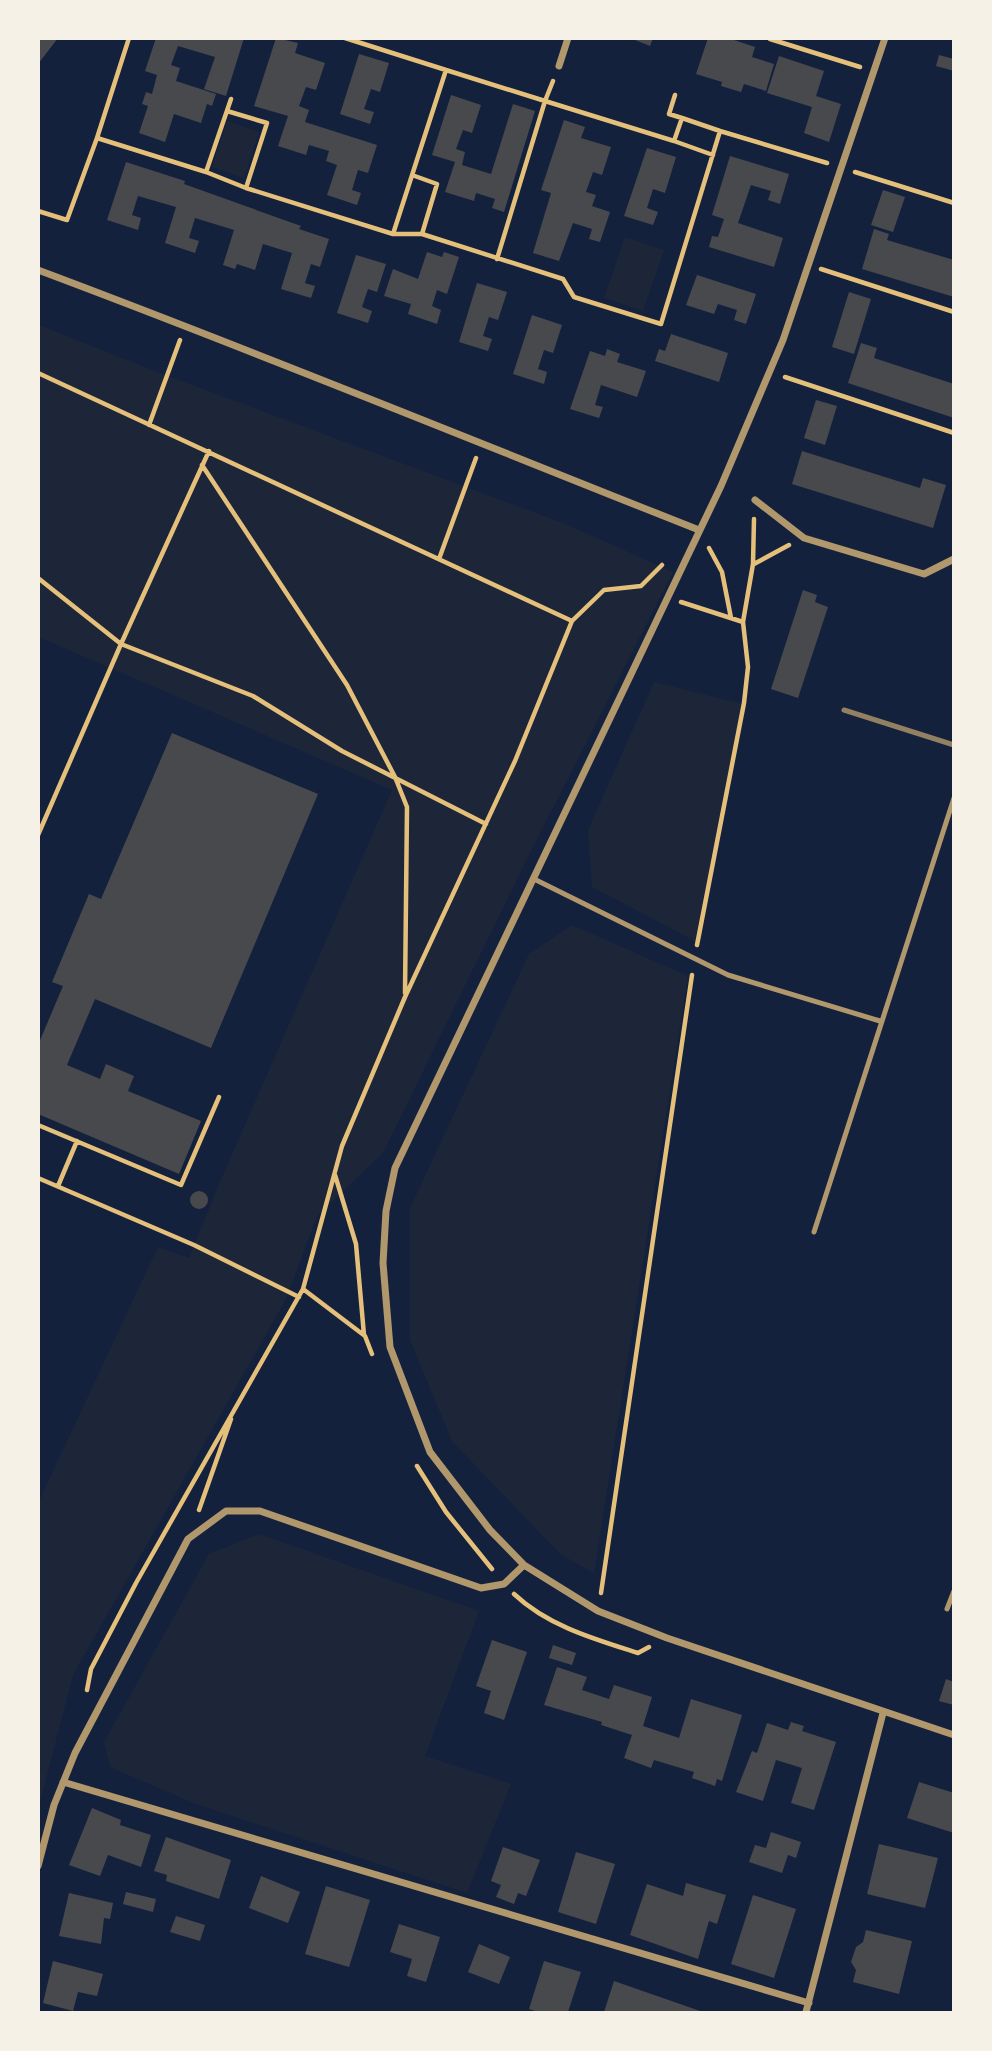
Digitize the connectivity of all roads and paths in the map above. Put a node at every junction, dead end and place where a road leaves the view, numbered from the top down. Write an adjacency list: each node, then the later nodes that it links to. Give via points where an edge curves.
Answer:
1 (129, 38): 15 (path)
2 (345, 38): 7 (path)
3 (568, 38): 6 (street)
4 (885, 38): 8 (street)
5 (770, 39): 8 (path)
6 (559, 66): 11 (path)
7 (446, 70): 11 (path); 20 (path)
8 (874, 71): 18 (street)
9 (676, 95): 13 (path, via 669,114)
10 (231, 99): 12 (path)
11 (545, 101): 16 (path); 26 (path)
12 (227, 111): 19 (path); 21 (path, via 267,123)
13 (682, 118): 14 (path); 16 (path)
14 (720, 131): 17 (path); 18 (path)
15 (97, 138): 19 (path); 23 (path, via 67,220)
16 (674, 141): 17 (path)
17 (713, 155): 26 (path, via 661,324 574,297 564,279)
18 (842, 167): 22 (path); 27 (street)
19 (206, 172): 21 (path)
20 (412, 175): 24 (path); 25 (path, via 438,184)
21 (246, 188): 24 (path)
22 (954, 203)
23 (38, 211)
24 (393, 234): 25 (path)
25 (422, 234): 26 (path)
26 (497, 259)
27 (809, 265): 29 (path); 31 (street)
28 (38, 270): 30 (street)
29 (954, 312)
30 (186, 325): 33 (path); 35 (street)
31 (769, 372): 34 (path); 39 (street)
32 (38, 373): 33 (path)
33 (149, 425): 36 (path)
34 (954, 433)
35 (481, 445): 39 (street); 42 (path)
36 (209, 451): 37 (path); 42 (path)
37 (202, 465): 51 (path); 52 (path, via 347,685)
38 (755, 500): 40 (street); 44 (path)
39 (699, 530): 47 (street); 48 (path, via 722,572)
40 (804, 538): 43 (street, via 925,574); 44 (path)
41 (670, 558): 46 (path)
42 (439, 559): 49 (path)
43 (954, 559)
44 (753, 564): 50 (path)
45 (38, 578): 51 (path)
46 (641, 586): 47 (path); 49 (path, via 604,590)
47 (669, 598): 48 (path); 56 (street)
48 (731, 618): 50 (path)
49 (572, 621): 54 (path)
50 (743, 622): 57 (path, via 748,667 744,703)
51 (121, 644): 52 (path, via 253,696 342,751); 55 (path)
52 (395, 777): 54 (path); 58 (path, via 407,807)
53 (954, 798): 59 (lane)
54 (486, 824): 58 (path)
55 (38, 835)
56 (534, 880): 57 (lane); 71 (street, via 395,1168 386,1210 383,1263 390,1347 430,1452)
57 (695, 960): 59 (lane, via 728,975); 74 (path)
58 (405, 998): 63 (path, via 342,1146)
59 (880, 1021): 66 (lane)
60 (219, 1097): 62 (path, via 181,1185)
61 (38, 1125): 62 (path)
62 (77, 1141): 65 (path)
63 (335, 1175): 67 (path); 68 (path, via 356,1244)
64 (38, 1178): 65 (path)
65 (58, 1186): 67 (path)
66 (814, 1232)
67 (299, 1297): 69 (path)
68 (365, 1336)
69 (235, 1409): 70 (path); 75 (path, via 91,1669)
70 (188, 1539): 71 (street, via 226,1511 260,1511 481,1588 504,1584); 78 (street)
71 (524, 1565): 74 (street)
72 (954, 1591): 73 (lane)
73 (947, 1609)
74 (598, 1611): 76 (street)
75 (87, 1693)
76 (883, 1713): 77 (street); 80 (street)
77 (954, 1735)
78 (63, 1782): 79 (street); 80 (street)
79 (38, 1866)
80 (809, 2003): 81 (street)
81 (806, 2012)

